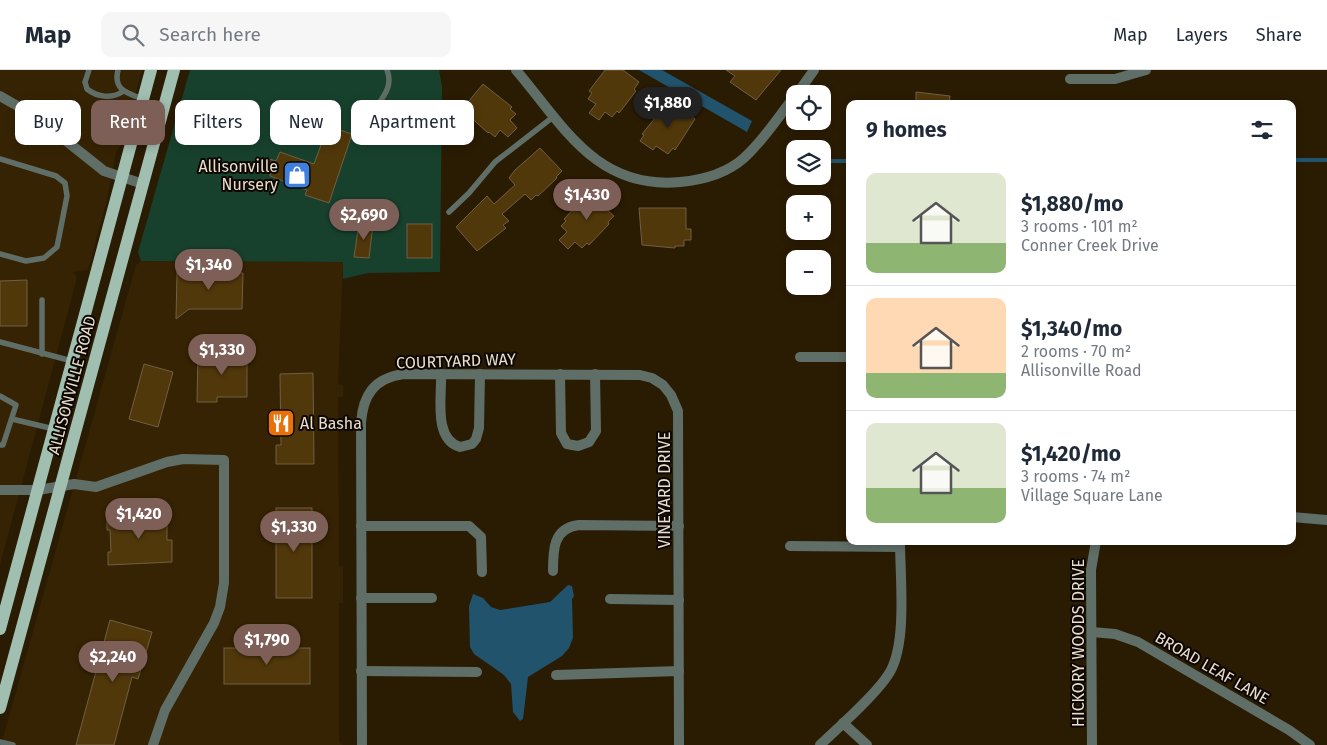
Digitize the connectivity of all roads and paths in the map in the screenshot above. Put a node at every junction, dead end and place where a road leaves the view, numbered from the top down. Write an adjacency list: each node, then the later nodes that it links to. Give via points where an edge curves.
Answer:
1 (89, 70): 11 (lane, via 85,82 92,93 108,97)
2 (118, 70): 11 (lane, via 118,85)
3 (151, 70): 13 (main road, ALLISONVILLE ROAD)
4 (174, 70): 19 (main road, ALLISONVILLE ROAD)
5 (387, 70): 14 (lane, via 389,87)
6 (516, 70): 16 (street)
7 (814, 70): 10 (street)
8 (1146, 70): 9 (street, via 1116,79)
9 (1070, 79)
10 (803, 85)
11 (122, 92): 13 (lane)
12 (0, 96): 18 (street, via 36,116 104,171)
13 (143, 99): 18 (main road, ALLISONVILLE ROAD)
14 (381, 100)
15 (786, 109): 16 (street, via 766,136 742,160 708,177 660,183 636,179 602,166)
16 (553, 117): 20 (lane, via 494,162 470,193)
17 (0, 159): 21 (lane, via 56,176 65,182 67,196 57,248 44,258 26,261)
18 (122, 177): 19 (street); 27 (main road, ALLISONVILLE ROAD)
19 (143, 184): 37 (main road, ALLISONVILLE ROAD)
20 (449, 212)
21 (0, 254)
22 (42, 300): 24 (lane)
23 (0, 342): 24 (lane)
24 (42, 354): 27 (lane)
25 (800, 357): 26 (street)
26 (846, 357)
27 (72, 361): 35 (main road, ALLISONVILLE ROAD)
28 (442, 374): 29 (street, COURTYARD WAY); 29 (street, via 443,432 447,440 460,447 472,444 479,433); 42 (street, COURTYARD WAY, via 404,374 389,378 378,384 366,399 361,423)
29 (480, 374): 30 (street, COURTYARD WAY)
30 (560, 374): 31 (street, COURTYARD WAY); 31 (street, via 561,433 567,444 578,446 589,442 596,431)
31 (595, 374): 32 (street, COURTYARD WAY, via 640,375)
32 (663, 385): 43 (street, VINEYARD DRIVE, via 674,400 679,418)
33 (0, 396): 34 (lane, via 16,405)
34 (12, 419): 35 (lane); 36 (lane, via 3,445)
35 (54, 429): 39 (main road, ALLISONVILLE ROAD)
36 (0, 445)
37 (57, 487): 39 (street); 60 (main road, ALLISONVILLE ROAD); 64 (street, via 106,485 175,461 224,460 224,583 220,607 165,710)
38 (0, 490): 39 (street)
39 (38, 490): 54 (main road, ALLISONVILLE ROAD)
40 (1296, 517): 41 (street)
41 (1327, 520)
42 (361, 526): 49 (street, via 469,526 481,537); 50 (street, COURTYARD WAY)
43 (679, 526): 48 (street, via 571,526 554,542); 53 (street, VINEYARD DRIVE)
44 (846, 545): 47 (street)
45 (900, 545): 61 (street, via 900,628 894,663 886,678)
46 (1095, 545): 55 (street, HICKORY WOODS DRIVE, via 1091,570)
47 (790, 546)
48 (553, 571)
49 (482, 572)
50 (361, 598): 51 (street); 56 (street, COURTYARD WAY)
51 (432, 598)
52 (610, 599): 53 (street)
53 (679, 600): 57 (street, VINEYARD DRIVE)
54 (0, 629)
55 (1092, 632): 69 (street, HICKORY WOODS DRIVE); 70 (street, BROAD LEAF LANE, via 1114,634 1138,642)
56 (361, 671): 58 (street); 65 (street, COURTYARD WAY)
57 (679, 671): 59 (street); 66 (street, VINEYARD DRIVE)
58 (477, 672)
59 (556, 675)
60 (0, 708)
61 (842, 723): 67 (street); 68 (street)
62 (0, 742): 63 (lane)
63 (13, 745)
64 (152, 745)
65 (362, 745)
66 (679, 745)
67 (820, 745)
68 (867, 745)
69 (1092, 745)
70 (1310, 745)

